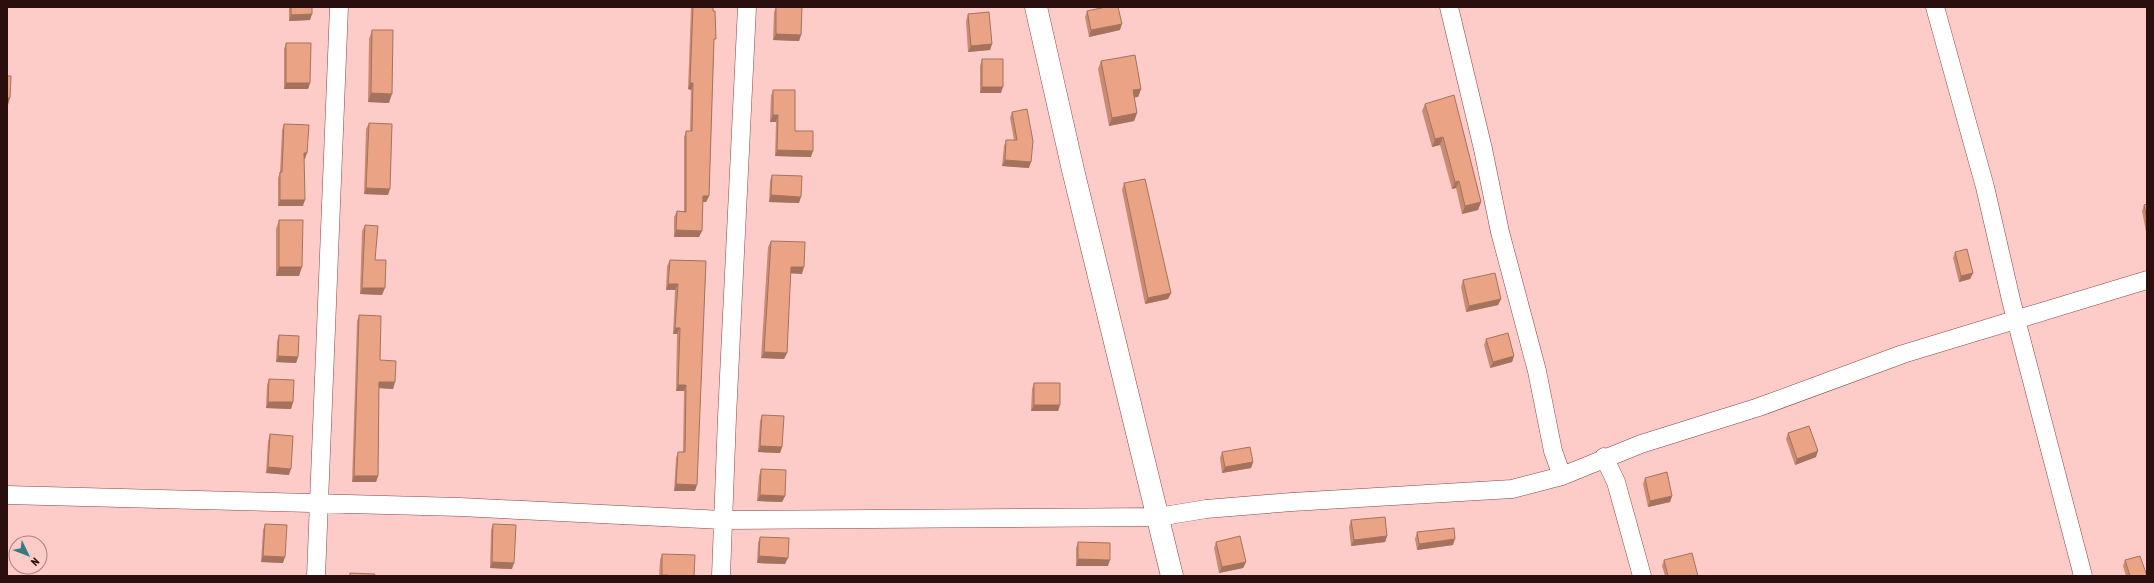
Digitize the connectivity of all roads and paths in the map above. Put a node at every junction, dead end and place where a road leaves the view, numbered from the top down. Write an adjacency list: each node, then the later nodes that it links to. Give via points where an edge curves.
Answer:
1 (339, 7): 11 (street)
2 (747, 7): 13 (street)
3 (1036, 7): 12 (street)
4 (1449, 7): 9 (street, via 1500,232)
5 (1935, 7): 7 (street)
6 (2147, 280): 7 (street)
7 (2017, 319): 8 (street, via 1903,354 1759,407); 18 (street)
8 (1604, 457): 9 (street); 17 (street, via 1616,482)
9 (1562, 476): 12 (street, via 1512,489 1284,502 1206,509)
10 (7, 495): 11 (street)
11 (319, 504): 13 (street); 14 (street)
12 (1158, 517): 13 (street); 16 (street)
13 (723, 520): 15 (street)
14 (316, 576)
15 (721, 576)
16 (1172, 576)
17 (1642, 576)
18 (2083, 576)

